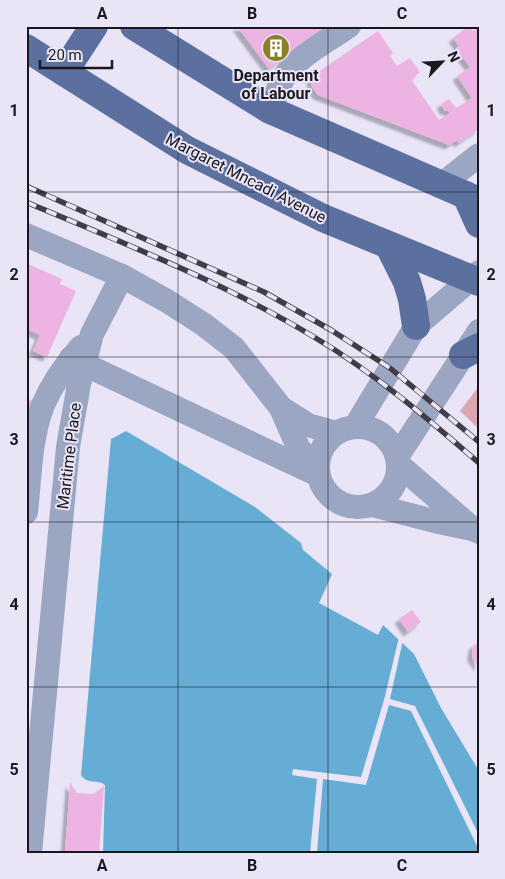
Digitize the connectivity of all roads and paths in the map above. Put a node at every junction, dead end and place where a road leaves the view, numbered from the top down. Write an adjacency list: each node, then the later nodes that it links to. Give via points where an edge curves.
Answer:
1 (94, 26): 5 (main road)
2 (350, 26): 6 (street, via 290,70)
3 (145, 29): 6 (main road)
4 (26, 48): 5 (main road, Margaret Mncadi Avenue)
5 (64, 72): 12 (main road, Margaret Mncadi Avenue, via 187,150 323,218)
6 (270, 110): 8 (main road)
7 (479, 155): 8 (street)
8 (441, 185): 9 (main road)
9 (472, 198): 10 (main road)
10 (479, 224)
11 (26, 235): 13 (street)
12 (389, 246): 14 (main road, Margaret Mncadi Avenue); 15 (main road, via 407,282)
13 (122, 276): 18 (street); 19 (street, via 203,324 234,348)
14 (476, 278): 15 (street)
15 (416, 326): 20 (street)
16 (479, 330): 17 (street)
17 (471, 351): 21 (street)
18 (78, 361): 22 (street); 24 (street, via 51,388 39,418); 26 (street, Maritime Place)
19 (281, 408): 20 (street, via 308,426); 22 (street, via 298,447)
20 (346, 430): 21 (street, via 366,428 386,438); 22 (street, via 330,439 320,453)
21 (397, 461): 23 (street, via 394,485); 25 (street)
22 (319, 473): 23 (street, via 325,490 332,498 351,507)
23 (372, 505): 25 (street)
24 (26, 512)
25 (476, 530)
26 (36, 687): 27 (street, Maritime Place)
27 (30, 853)

